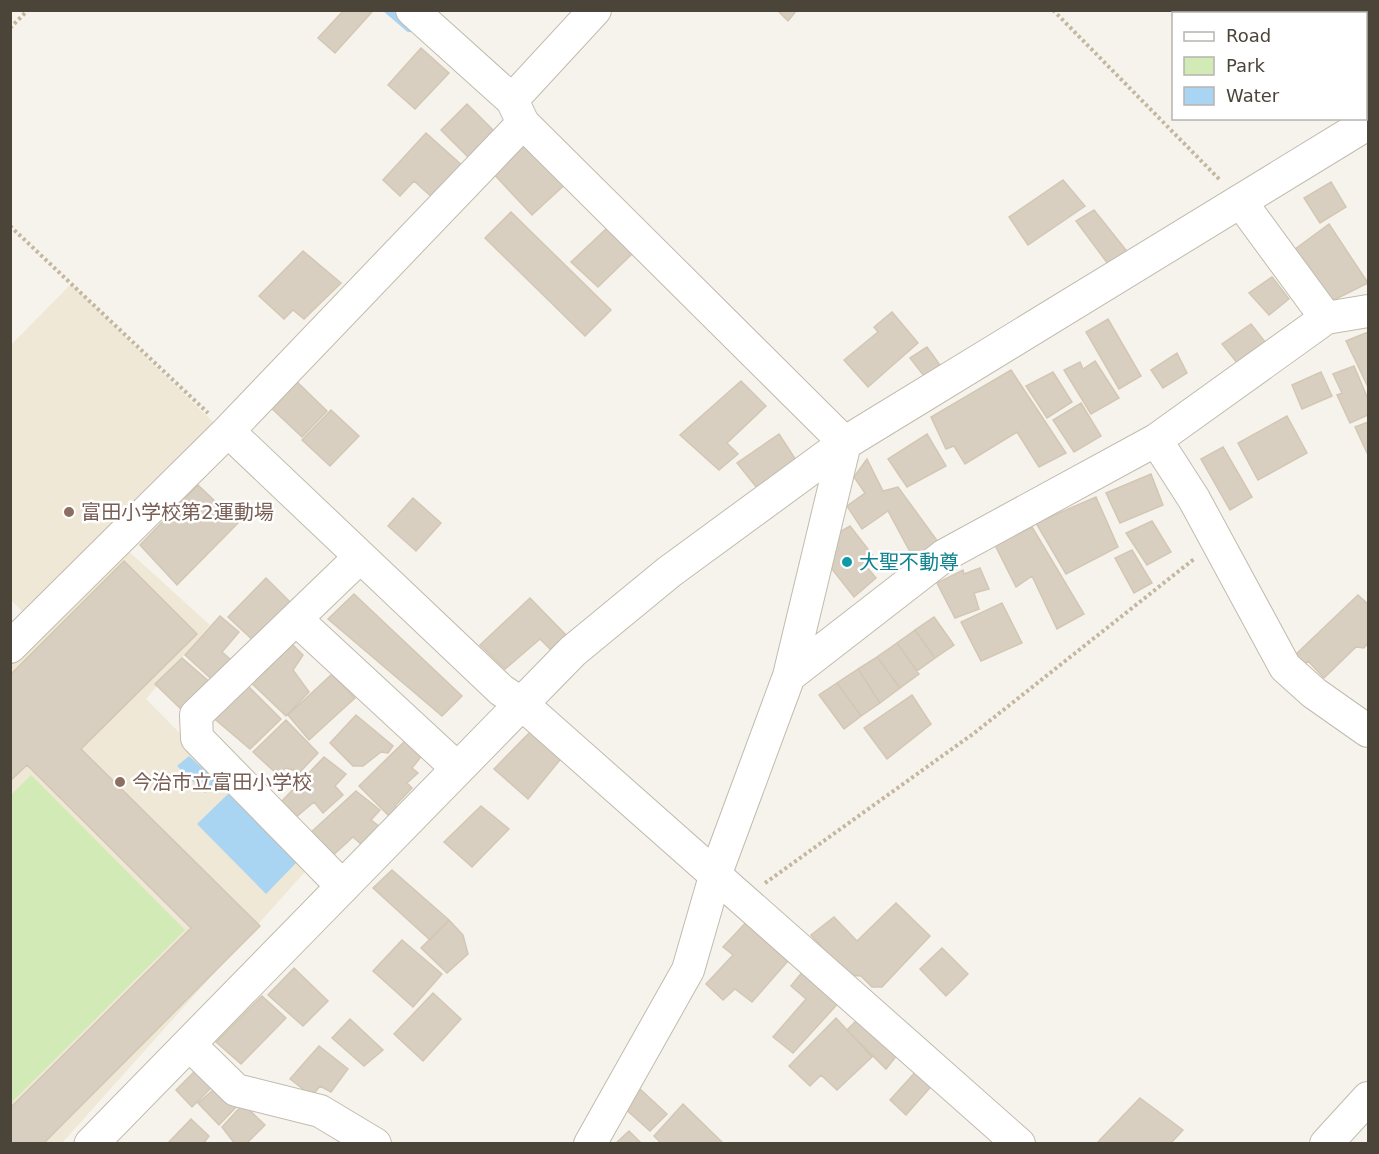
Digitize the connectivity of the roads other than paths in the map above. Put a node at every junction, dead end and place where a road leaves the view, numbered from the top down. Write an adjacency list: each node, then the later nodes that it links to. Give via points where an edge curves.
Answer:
1 (412, 10): 3 (street)
2 (595, 10): 3 (street)
3 (517, 112): 8 (street); 10 (street)
4 (1368, 123): 5 (street)
5 (1240, 201): 7 (street); 10 (street)
6 (1368, 311): 7 (street)
7 (1326, 318): 9 (street)
8 (228, 431): 11 (street); 13 (street)
9 (1156, 440): 14 (street, via 945,555); 16 (street, via 1194,499 1285,667)
10 (845, 443): 14 (street); 15 (street, via 669,572 573,651)
11 (360, 557): 12 (street); 15 (street, via 501,690)
12 (296, 619): 17 (street); 19 (street, via 196,715 197,738)
13 (10, 647)
14 (789, 676): 18 (street)
15 (522, 704): 17 (street); 18 (street)
16 (1368, 731)
17 (458, 769): 19 (street)
18 (716, 873): 24 (street, via 688,970); 25 (street)
19 (343, 887): 20 (street)
20 (189, 1044): 22 (street); 23 (street, via 236,1090 320,1111)
21 (1368, 1098): 26 (street)
22 (91, 1143)
23 (375, 1143)
24 (590, 1143)
25 (1019, 1143)
26 (1326, 1143)

